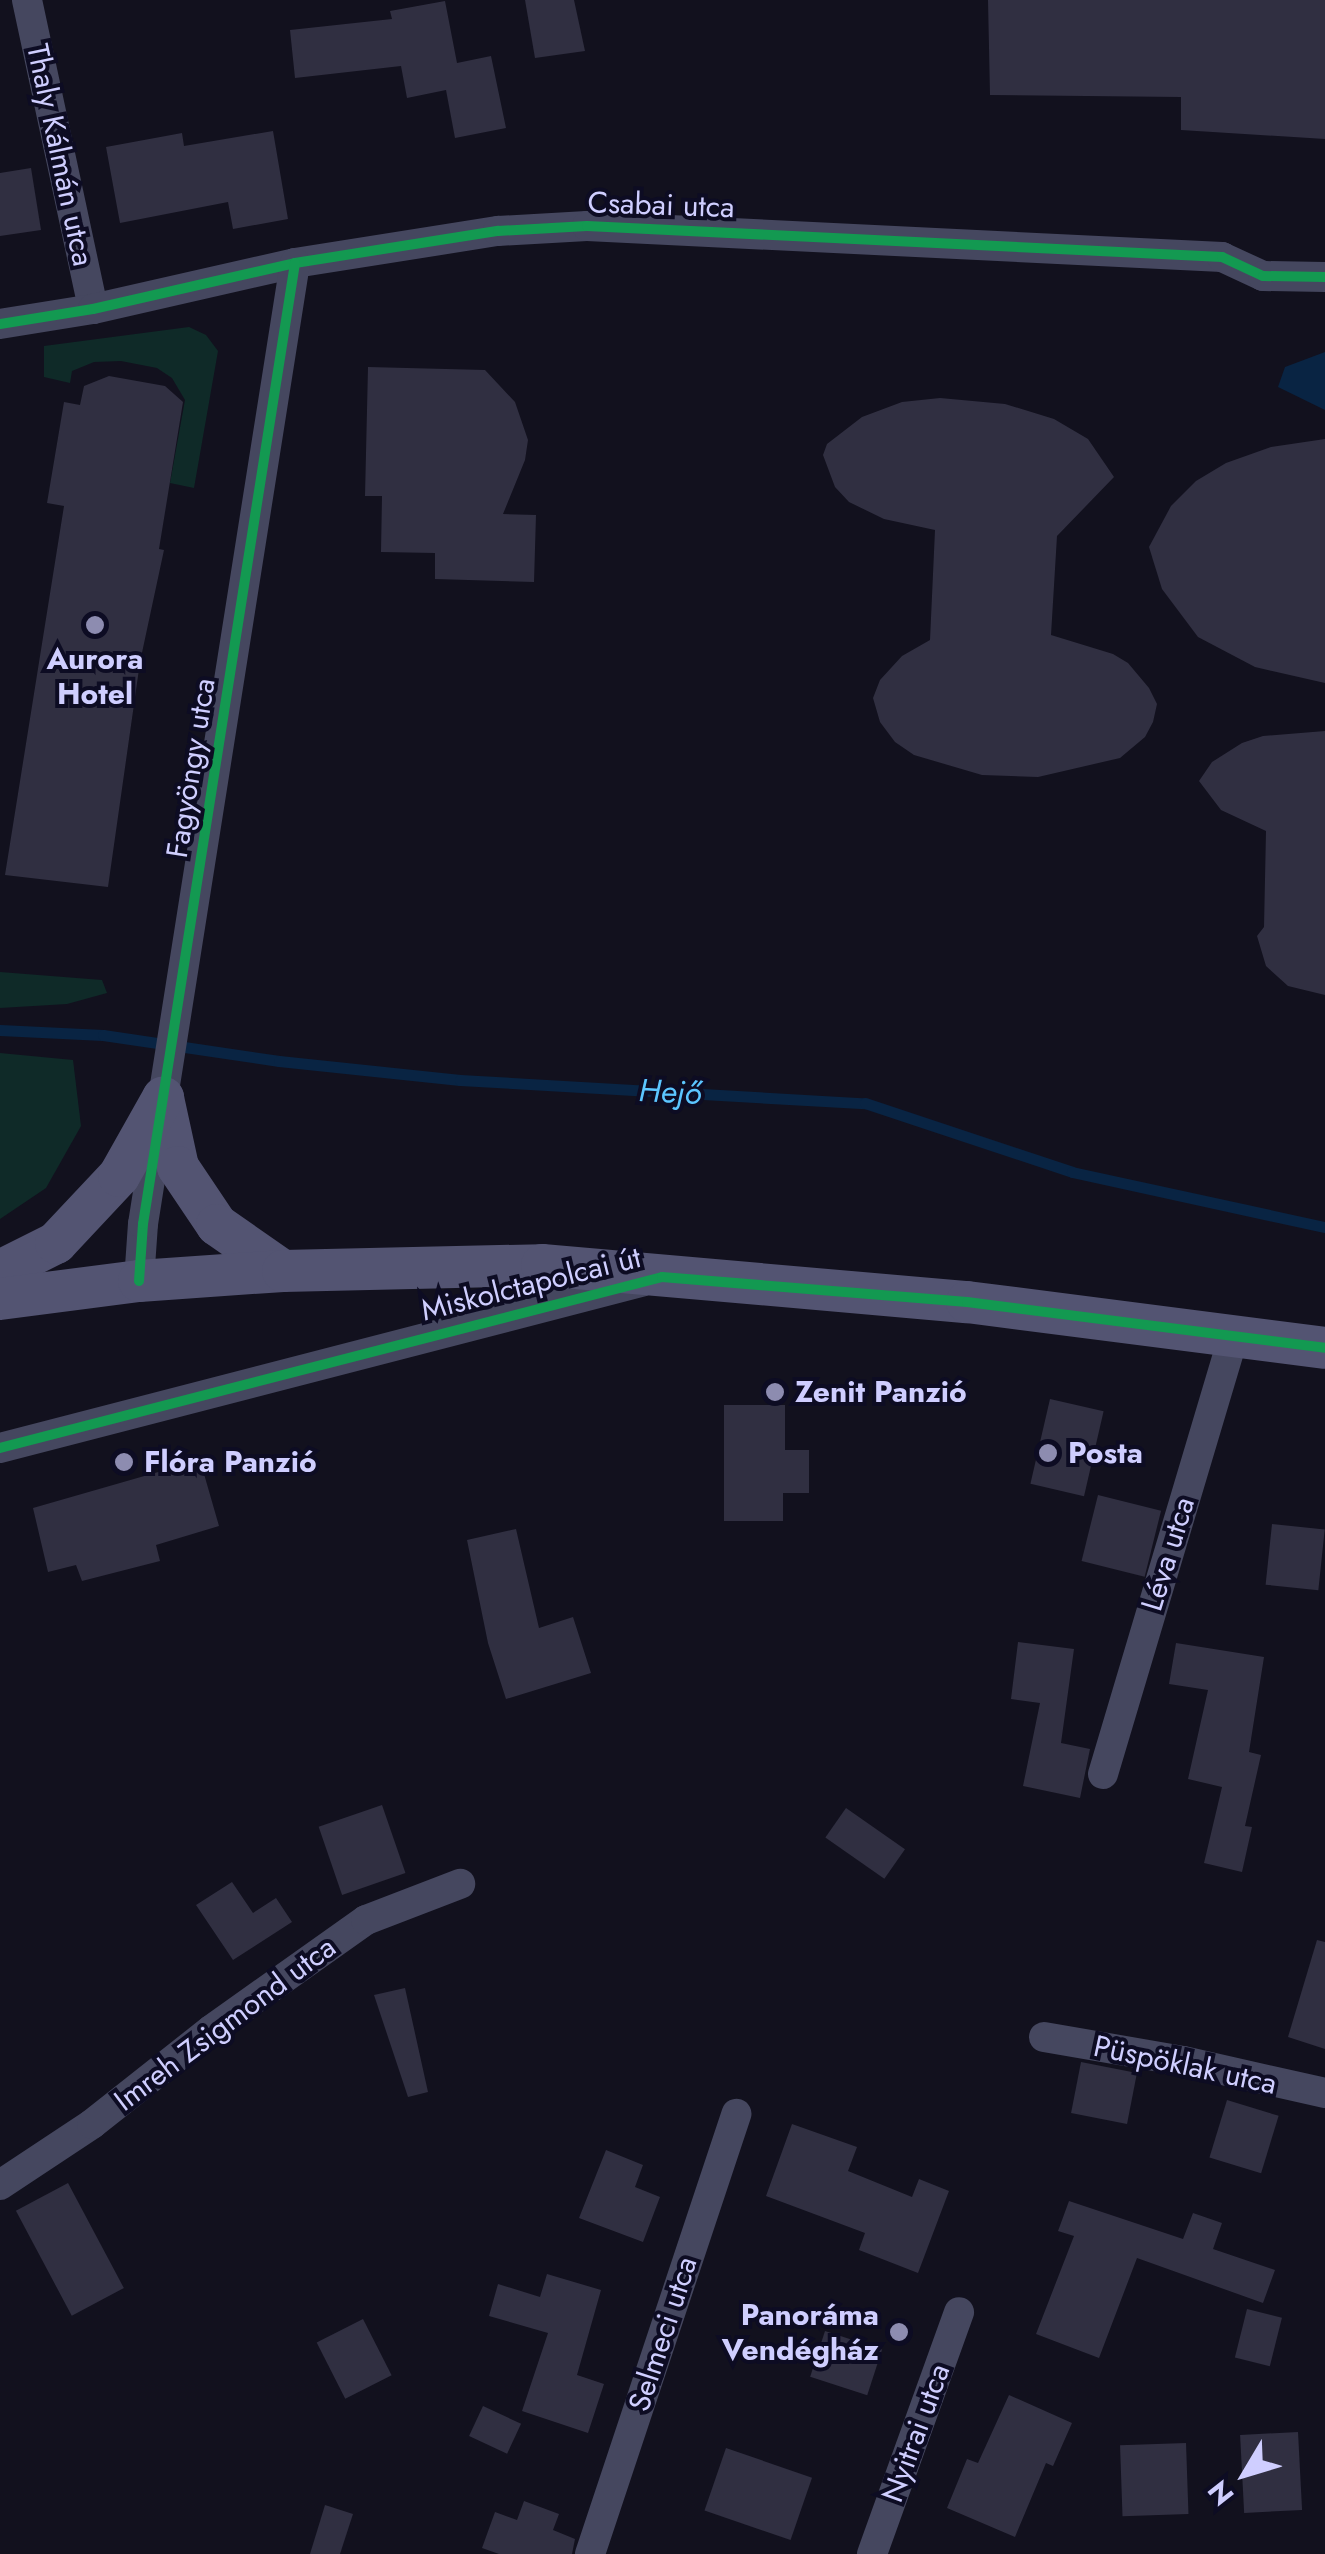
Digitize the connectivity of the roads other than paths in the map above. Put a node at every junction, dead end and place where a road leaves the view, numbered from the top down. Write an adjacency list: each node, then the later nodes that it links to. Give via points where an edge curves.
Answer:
1 (26, 0): 4 (street, Thaly Kálmán utca)
2 (295, 262): 3 (street, Csabai utca, via 587,226 1222,257 1263,276); 4 (street, Csabai utca); 6 (street, Fagyöngy utca)
3 (1325, 277)
4 (94, 310): 5 (street, Csabai utca)
5 (0, 324)
6 (164, 1098): 7 (street, via 178,1167 217,1224); 8 (street, via 119,1176 56,1242); 10 (street, Fagyöngy utca)
7 (283, 1271): 9 (street, Miskolctapolcai út, via 542,1264); 10 (street, Miskolctapolcai út)
8 (0, 1272)
9 (662, 1277): 12 (street, Miskolctapolcai út, via 967,1302); 14 (street, Miskolctapolcai út)
10 (139, 1281): 11 (street, Miskolctapolcai út)
11 (0, 1299)
12 (1234, 1334): 13 (street, Miskolctapolcai út); 15 (street, Léva utca)
13 (1325, 1348)
14 (0, 1448)
15 (1103, 1774)
16 (460, 1884): 20 (street, Imreh Zsigmond utca, via 366,1920)
17 (1044, 2037): 18 (street, Püspöklak utca)
18 (1325, 2093)
19 (736, 2114): 22 (street, Selmeci utca)
20 (0, 2185)
21 (959, 2312): 23 (street, Nyitrai utca)
22 (590, 2554)
23 (872, 2554)

